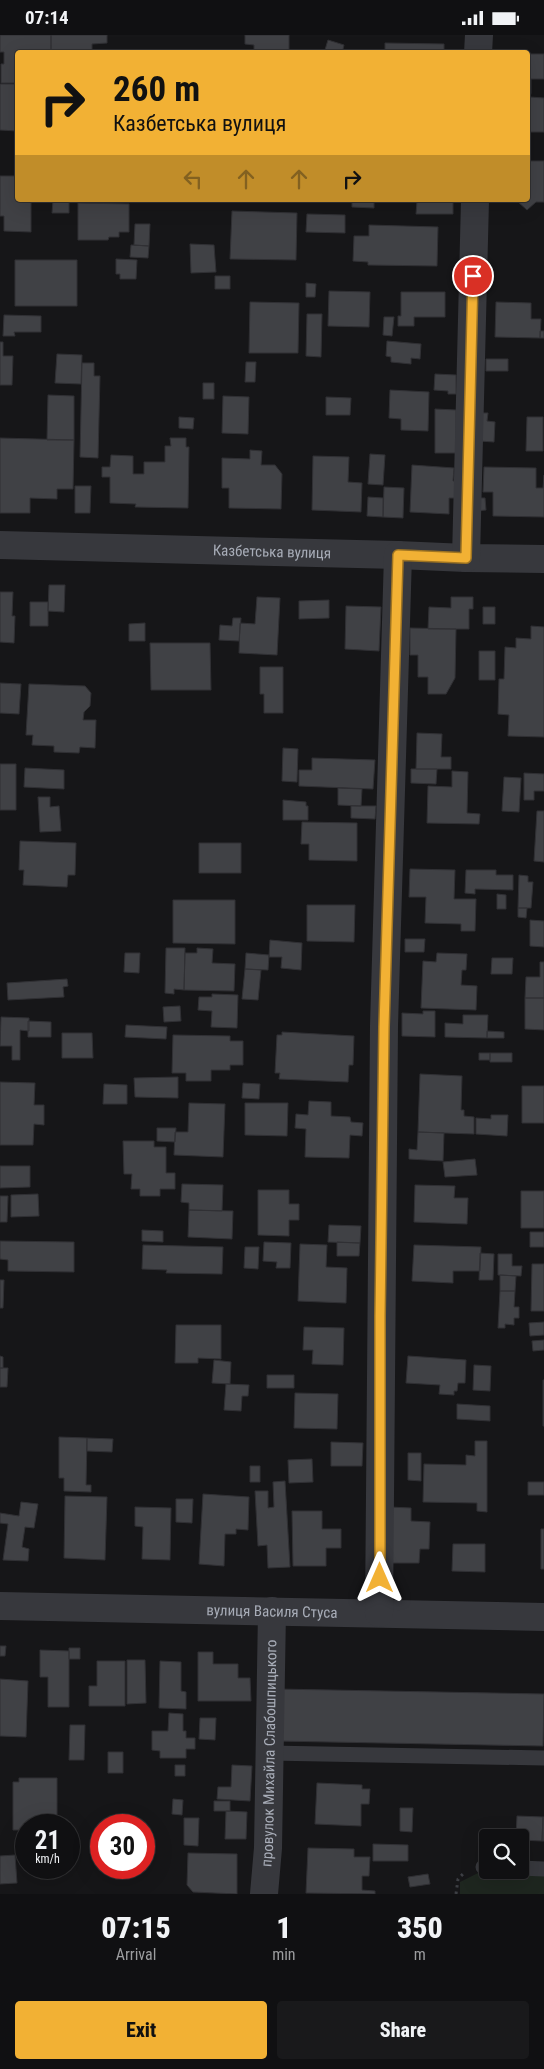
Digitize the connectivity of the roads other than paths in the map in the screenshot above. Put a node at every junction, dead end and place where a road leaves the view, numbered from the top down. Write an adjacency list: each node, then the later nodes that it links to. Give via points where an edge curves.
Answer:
1 (479, 35): 2 (street)
2 (478, 50)
3 (475, 202): 6 (street)
4 (0, 545): 5 (street, Казбетська вулиця)
5 (398, 555): 6 (street, Казбетська вулиця); 10 (street, via 384,1027)
6 (466, 558): 7 (street, Казбетська вулиця)
7 (544, 559)
8 (0, 1606): 9 (street, вулиця Василя Стуса)
9 (272, 1611): 10 (street, вулиця Василя Стуса); 12 (street, провулок Михайла Слабошпицького)
10 (379, 1613): 11 (street, вулиця Василя Стуса)
11 (544, 1617)
12 (269, 1753): 13 (lane); 16 (street, провулок Михайла Слабошпицького)
13 (544, 1758)
14 (529, 1868): 15 (lane)
15 (544, 1869)
16 (264, 1894)

